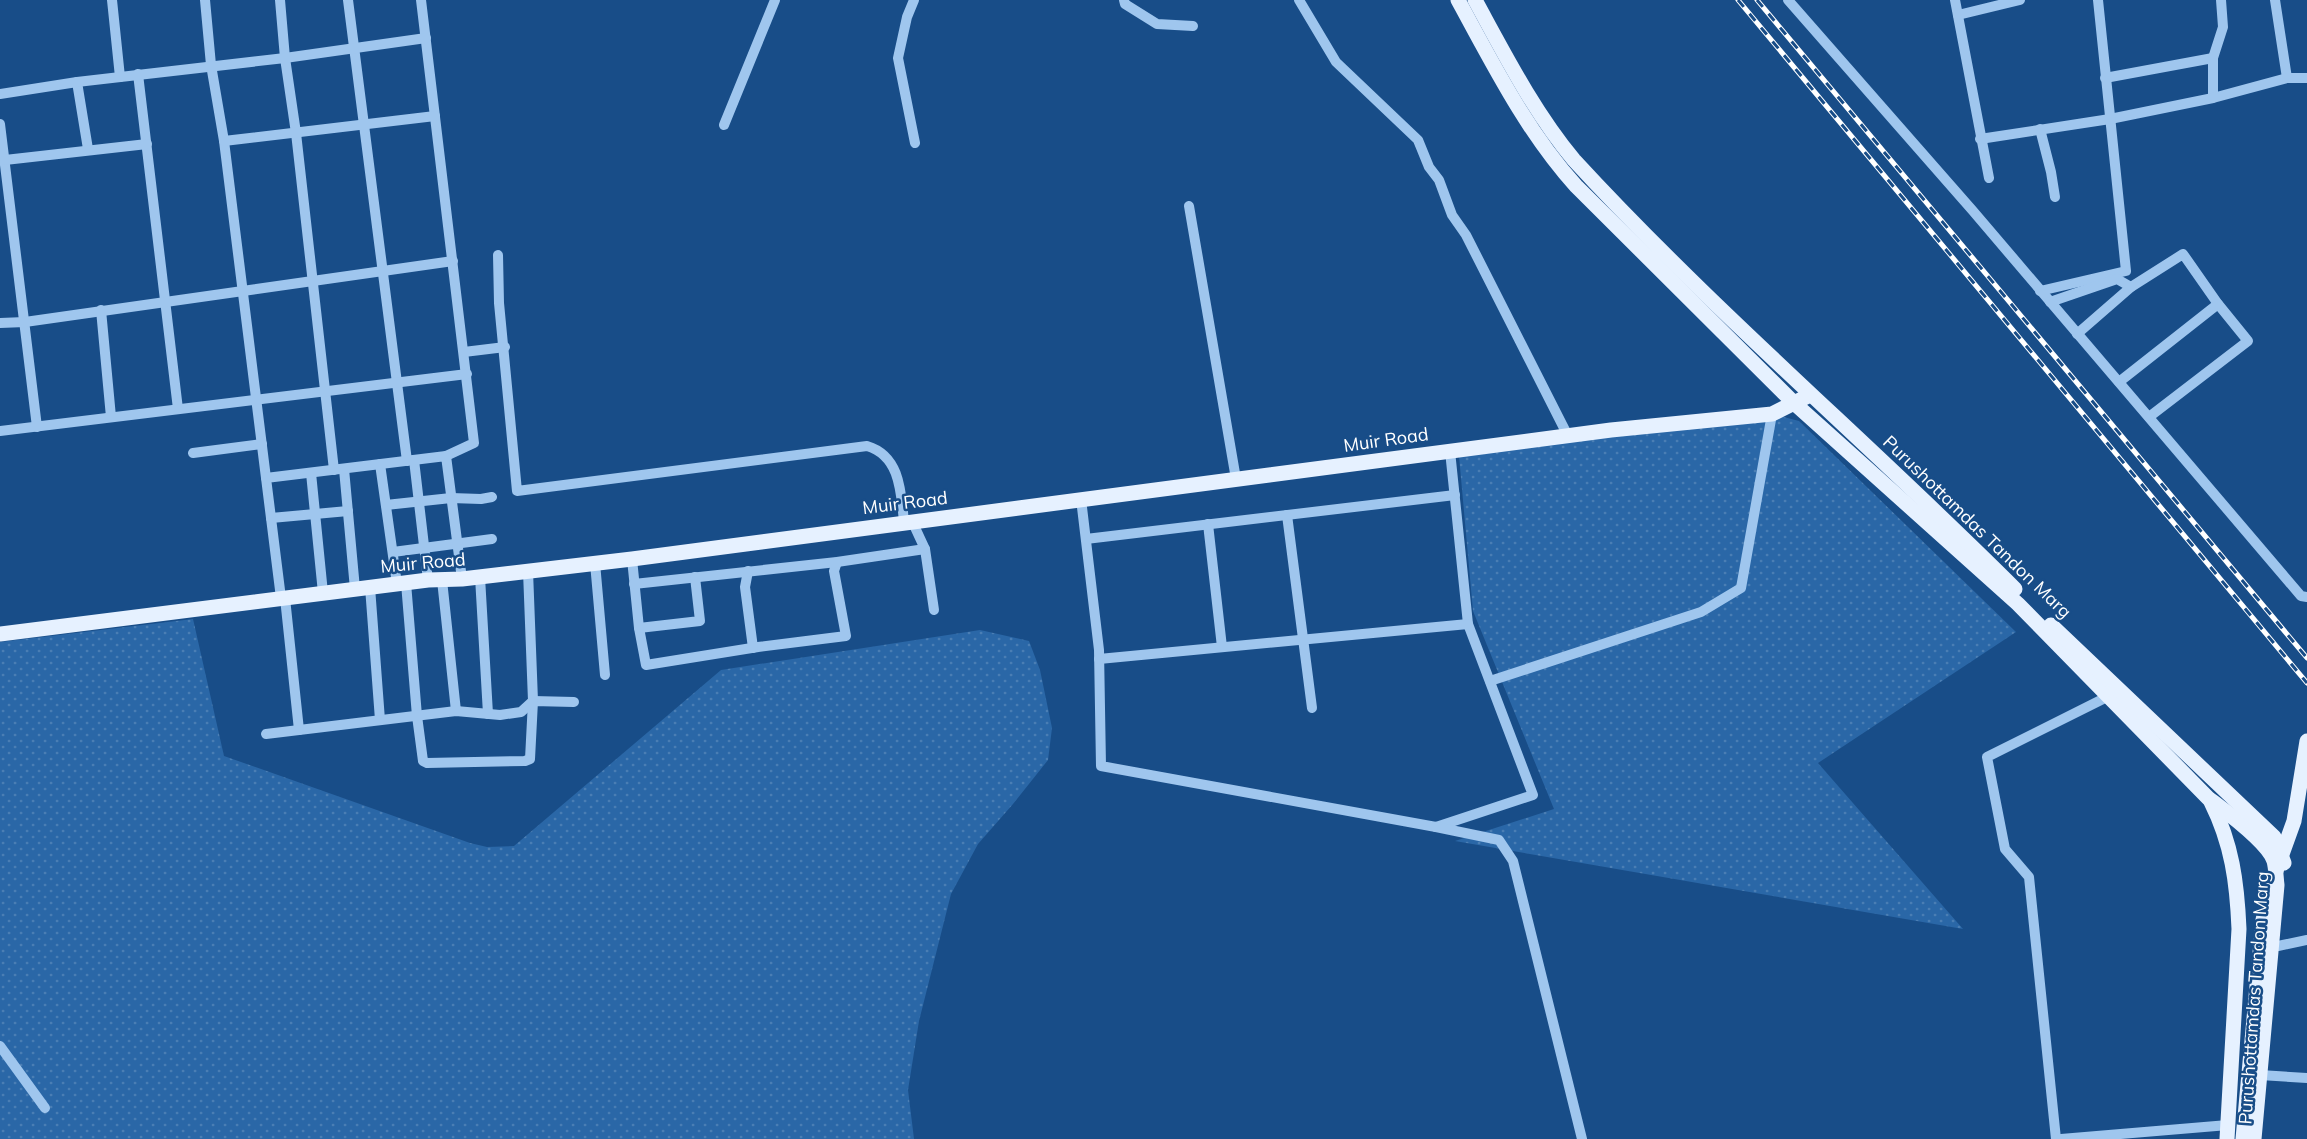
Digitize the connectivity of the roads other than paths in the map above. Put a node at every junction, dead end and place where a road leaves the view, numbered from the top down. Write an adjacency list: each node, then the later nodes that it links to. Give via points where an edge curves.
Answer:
1 (112, 0): 26 (street)
2 (206, 0): 24 (street)
3 (280, 0): 22 (street)
4 (348, 0): 21 (street)
5 (421, 0): 20 (street)
6 (775, 0): 37 (street)
7 (914, 0): 42 (street, via 898,58)
8 (1124, 0): 19 (street, via 1156,24)
9 (1299, 0): 78 (street, via 1336,62 1418,140 1452,215 1466,235)
10 (1458, 0): 71 (main road, via 1517,104 1556,163)
11 (1475, 0): 69 (main road, Purushottamdas Tandon Marg, via 1529,98 1574,160 1715,305)
12 (1788, 0): 55 (street)
13 (1955, 0): 18 (street)
14 (2020, 0): 18 (street)
15 (2098, 0): 27 (street)
16 (2221, 0): 23 (street, via 2223,27)
17 (2275, 0): 28 (street)
18 (1958, 15): 40 (street)
19 (1193, 26)
20 (426, 38): 21 (street); 33 (street)
21 (354, 47): 22 (street); 36 (street)
22 (285, 58): 24 (street); 39 (street)
23 (2213, 58): 27 (street); 32 (street)
24 (211, 65): 25 (street); 41 (street)
25 (138, 74): 26 (street); 43 (street)
26 (120, 77): 30 (street)
27 (2105, 78): 34 (street)
28 (2288, 78): 29 (street); 32 (street)
29 (2307, 78)
30 (77, 82): 31 (street); 44 (street)
31 (0, 94)
32 (2213, 98): 34 (street)
33 (435, 116): 36 (street); 50 (street)
34 (2110, 119): 38 (street); 55 (street, via 2126,271)
35 (0, 124): 45 (street)
36 (364, 124): 39 (street); 51 (street)
37 (724, 125)
38 (2040, 129): 40 (street); 47 (street)
39 (296, 133): 41 (street); 52 (street)
40 (1980, 140): 46 (street)
41 (224, 141): 54 (street)
42 (915, 143)
43 (147, 144): 44 (street); 56 (street)
44 (88, 149): 45 (street)
45 (5, 160): 60 (street)
46 (1989, 178)
47 (2055, 197)
48 (1189, 206): 88 (street)
49 (498, 255): 63 (street)
50 (453, 261): 51 (street); 64 (street)
51 (382, 270): 52 (street); 67 (street)
52 (312, 280): 54 (street); 68 (street)
53 (2131, 287): 57 (street, via 2116,279); 58 (street, via 2183,254); 62 (street)
54 (242, 290): 56 (street); 70 (street)
55 (2040, 291): 57 (street)
56 (165, 301): 59 (street); 72 (street)
57 (2050, 302): 62 (street)
58 (2218, 304): 66 (street); 75 (street, via 2248,341)
59 (101, 310): 60 (street); 74 (street)
60 (25, 322): 61 (street); 76 (street)
61 (0, 323)
62 (2077, 334): 66 (street)
63 (505, 347): 64 (street); 99 (street, via 517,491 867,446 890,462 899,479)
64 (464, 352): 65 (street)
65 (467, 374): 67 (street); 82 (street, via 474,443)
66 (2118, 382): 75 (street)
67 (397, 383): 68 (street); 83 (street)
68 (325, 391): 70 (street); 85 (street)
69 (1810, 395): 71 (main road, Muir Road); 146 (main road, Purushottamdas Tandon Marg, via 2274,837 2284,859)
70 (256, 399): 72 (street); 79 (street)
71 (1794, 403): 73 (main road, Muir Road); 132 (main road, via 2018,604)
72 (178, 409): 74 (street)
73 (1772, 414): 78 (main road, Muir Road); 131 (street, via 1741,588 1701,612)
74 (111, 417): 76 (street)
75 (2149, 417): 120 (street)
76 (37, 426): 77 (street)
77 (0, 431)
78 (1568, 436): 80 (main road, Muir Road)
79 (262, 444): 81 (street); 87 (street)
80 (1450, 451): 88 (main road, Muir Road); 89 (street)
81 (193, 453)
82 (446, 456): 83 (street); 91 (street)
83 (410, 461): 84 (street); 93 (street)
84 (380, 465): 85 (street); 94 (street)
85 (339, 469): 86 (street); 95 (street)
86 (311, 473): 87 (street); 96 (street)
87 (266, 478): 98 (street)
88 (1236, 479): 92 (main road, Muir Road)
89 (1455, 495): 97 (street); 123 (street)
90 (492, 497): 91 (street)
91 (451, 498): 93 (street); 103 (street)
92 (1081, 500): 99 (main road, Muir Road); 102 (street)
93 (419, 502): 94 (street); 104 (street)
94 (386, 505): 106 (street)
95 (348, 511): 96 (street); 118 (street)
96 (316, 514): 98 (street); 119 (street)
97 (1287, 515): 100 (street); 126 (street)
98 (271, 518): 121 (street)
99 (908, 522): 105 (street); 107 (main road, Muir Road)
100 (1208, 524): 102 (street); 127 (street)
101 (492, 539): 103 (street)
102 (1086, 539): 129 (street)
103 (457, 544): 104 (street); 114 (street)
104 (424, 548): 106 (street); 115 (street)
105 (925, 549): 108 (street); 122 (street)
106 (393, 552): 116 (street)
107 (632, 559): 109 (main road, Muir Road); 117 (street)
108 (837, 562): 111 (street); 128 (street, via 835,580 846,636)
109 (595, 563): 110 (main road, Muir Road); 130 (street)
110 (528, 571): 112 (main road, Muir Road); 133 (street)
111 (748, 571): 113 (street); 128 (street, via 745,587)
112 (480, 577): 114 (main road, Muir Road); 137 (street)
113 (695, 577): 117 (street); 124 (street, via 700,621)
114 (462, 579): 115 (main road, Muir Road)
115 (435, 580): 116 (main road, Muir Road); 136 (street)
116 (402, 584): 118 (main road, Muir Road); 138 (street)
117 (634, 584): 124 (street)
118 (363, 588): 119 (main road, Muir Road); 139 (street)
119 (323, 593): 121 (main road, Muir Road)
120 (2304, 596)
121 (283, 598): 125 (main road, Muir Road); 140 (street)
122 (934, 610)
123 (1468, 624): 126 (street); 131 (street)
124 (639, 628): 128 (street, via 646,665)
125 (0, 634)
126 (1304, 640): 127 (street); 135 (street)
127 (1222, 647): 129 (street)
128 (753, 648)
129 (1099, 659): 144 (street, via 1101,766)
130 (605, 675)
131 (1490, 681): 144 (street, via 1533,795)
132 (2107, 697): 143 (main road); 153 (street, via 1987,757 2005,849 2030,877)
133 (533, 701): 134 (street); 137 (street, via 521,712); 138 (street, via 530,759 525,761 427,763 423,761)
134 (574, 702)
135 (1312, 708)
136 (456, 711): 137 (street); 138 (street)
137 (488, 714)
138 (417, 716): 139 (street)
139 (380, 720): 140 (street)
140 (299, 730): 141 (street)
141 (266, 734)
142 (2307, 741): 155 (main road, bridge, via 2294,821 2263,920)
143 (2208, 798): 148 (main road, via 2238,821 2274,861 2277,885); 151 (main road, via 2234,866 2238,894)
144 (1436, 827): 152 (street, via 1499,840 1513,861)
145 (2307, 940): 146 (street)
146 (2278, 946): 148 (main road, Purushottamdas Tandon Marg)
147 (0, 1046): 150 (street)
148 (2264, 1076): 149 (street); 156 (main road); 157 (main road, Purushottamdas Tandon Marg)
149 (2307, 1078)
150 (45, 1108)
151 (2227, 1132): 154 (street)
152 (1582, 1139)
153 (2056, 1139)
154 (2061, 1139)
155 (2243, 1139)
156 (2254, 1139)
157 (2263, 1139)

